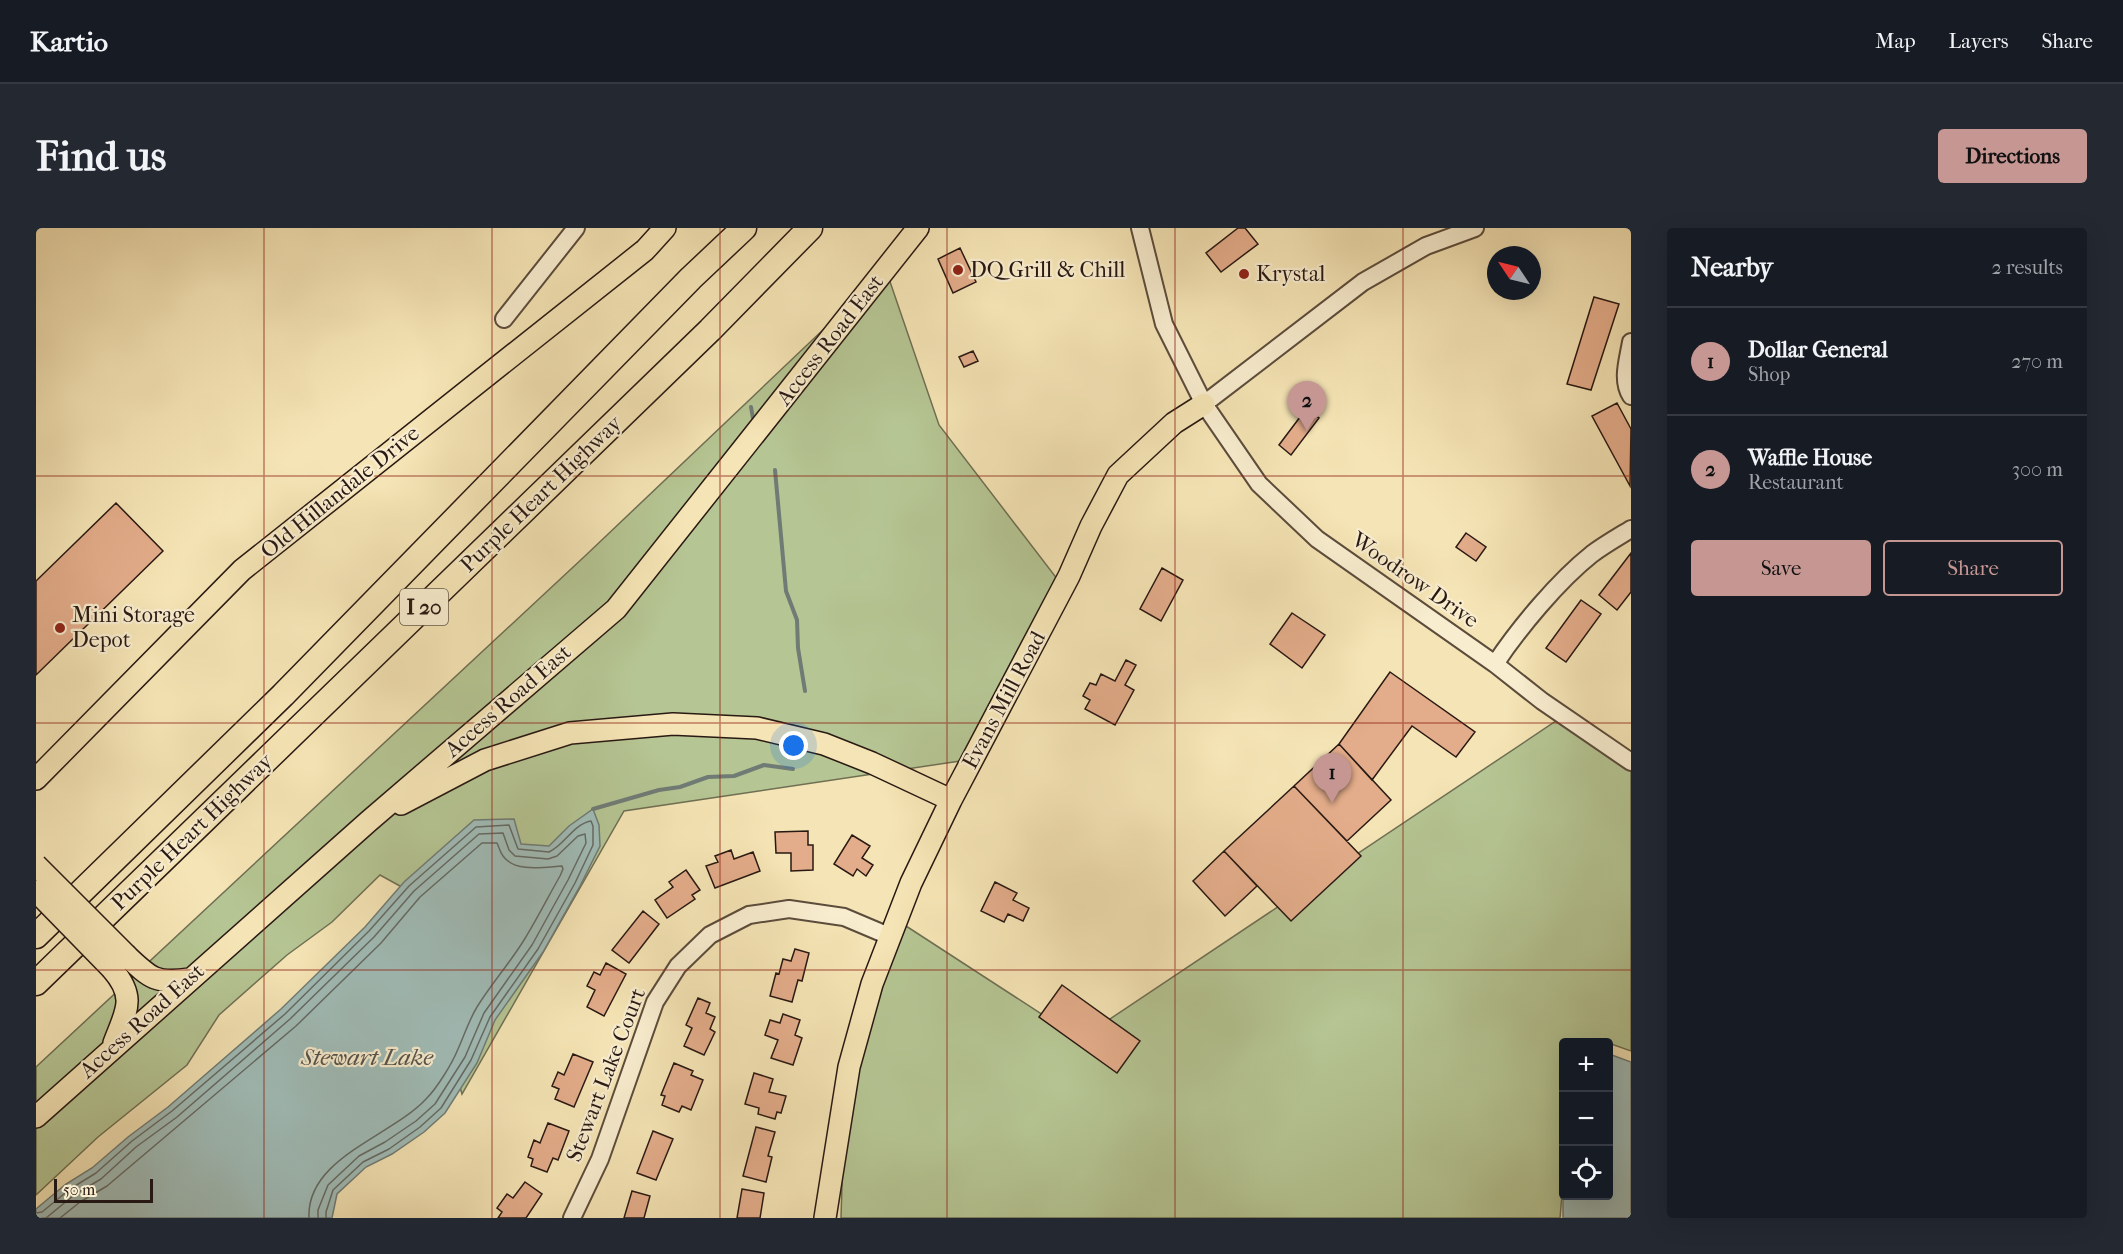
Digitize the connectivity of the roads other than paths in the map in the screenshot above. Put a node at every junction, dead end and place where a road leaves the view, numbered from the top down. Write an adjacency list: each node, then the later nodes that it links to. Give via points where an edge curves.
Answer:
1 (576, 228): 10 (street)
2 (664, 228): 17 (main road, Old Hillandale Drive, via 645,250 242,570)
3 (744, 228): 22 (highway, Purple Heart Highway / I 20, via 283,695)
4 (810, 228): 26 (highway, Purple Heart Highway / I 20, via 710,330)
5 (902, 228): 9 (main road)
6 (918, 228): 9 (main road, Access Road East)
7 (1475, 228): 13 (street, via 1426,246 1363,282)
8 (1142, 229): 13 (street, via 1164,324)
9 (887, 268): 19 (main road, Access Road East, via 616,609)
10 (504, 319)
11 (1631, 342): 12 (street, via 1626,370)
12 (1631, 396)
13 (1204, 404): 15 (street, Woodrow Drive, via 1259,484 1317,539); 18 (main road, Evans Mill Road, via 1174,423 1118,475)
14 (1631, 529): 15 (street, via 1567,576)
15 (1494, 664): 16 (street, Woodrow Drive)
16 (1631, 762)
17 (36, 779)
18 (951, 800): 19 (main road, via 824,744 757,728 672,724 570,733 485,760); 23 (main road, Evans Mill Road)
19 (369, 820): 25 (main road, Access Road East)
20 (36, 865): 24 (main road, bridge)
21 (36, 891): 24 (main road, bridge)
22 (36, 936)
23 (889, 936): 29 (street, Stewart Lake Court, via 844,917 789,909 749,915 710,935 678,966 655,1002 600,1159); 30 (main road, Evans Mill Road, via 849,1067)
24 (119, 962): 25 (main road, via 155,979); 27 (main road, via 128,993 126,1012)
25 (189, 979): 27 (main road, Access Road East)
26 (36, 983)
27 (113, 1047): 28 (main road, Access Road East)
28 (36, 1117)
29 (572, 1218)
30 (825, 1218)

